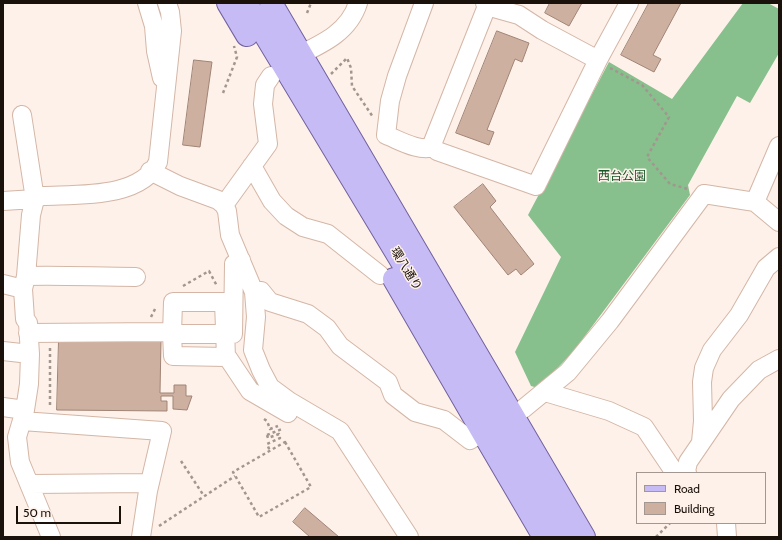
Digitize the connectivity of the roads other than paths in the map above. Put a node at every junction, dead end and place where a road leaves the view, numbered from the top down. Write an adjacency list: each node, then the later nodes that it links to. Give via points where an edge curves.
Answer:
1 (147, 3): 14 (street, via 154,26 156,51)
2 (167, 3): 14 (street, via 172,31)
3 (228, 3): 13 (main road)
4 (246, 3): 13 (main road, 環八通り)
5 (271, 3): 11 (main road, 環八通り)
6 (358, 3): 11 (street, via 351,19 340,31)
7 (424, 3): 18 (street, via 397,76 390,101 386,135)
8 (629, 3): 12 (street)
9 (486, 4): 10 (street); 18 (street)
10 (523, 9): 12 (street, via 542,30)
11 (301, 54): 13 (street); 16 (main road, 環八通り)
12 (601, 63): 18 (street, via 536,186)
13 (277, 70): 19 (street, via 265,85 263,104 268,144); 45 (main road, via 380,253); 56 (main road, 環八通り, via 446,335)
14 (165, 90): 20 (street, via 158,162)
15 (22, 115): 21 (street)
16 (354, 143): 42 (main road, via 411,216); 57 (main road, 環八通り)
17 (779, 146): 23 (street)
18 (431, 148)
19 (252, 166): 24 (street); 28 (street, via 272,201 286,216 303,227 328,234)
20 (150, 172): 21 (street, via 132,185 111,192 42,196); 24 (street, via 218,200)
21 (35, 199): 22 (street); 30 (street)
22 (3, 201)
23 (755, 202): 25 (street); 40 (street, via 704,194 610,321 568,372)
24 (224, 205): 27 (street, via 230,235)
25 (779, 222)
26 (779, 257): 46 (street, via 766,268 739,315 712,350 704,368)
27 (241, 260): 32 (street); 35 (street, via 234,264 234,330 233,334)
28 (380, 275)
29 (136, 277): 30 (street, via 60,275)
30 (24, 282): 31 (street); 33 (street)
31 (3, 284)
32 (254, 292): 44 (street, via 254,350 261,370 270,387); 45 (street, via 261,291 270,302 308,314 327,328 340,346 388,382 392,395 415,412 444,420 470,440)
33 (28, 333): 34 (street); 37 (street)
34 (172, 334): 35 (street); 35 (street, via 173,302 224,302); 38 (street, via 173,356)
35 (226, 335): 38 (street)
36 (3, 351): 37 (street)
37 (30, 354): 43 (street, via 30,384)
38 (226, 357): 44 (street, via 250,391 307,425)
39 (778, 359): 46 (street, via 759,370 731,399)
40 (545, 392): 42 (street); 47 (street, via 609,411 644,427)
41 (3, 407): 43 (street)
42 (524, 409): 58 (main road)
43 (24, 415): 49 (street, via 162,431); 50 (street, via 17,437 20,462)
44 (312, 415): 54 (street, via 340,431)
45 (486, 429): 55 (main road)
46 (701, 442): 48 (street, via 688,462)
47 (674, 472)
48 (687, 472)
49 (149, 483): 50 (street); 52 (street)
50 (30, 484): 53 (street)
51 (726, 524): 59 (street)
52 (147, 533)
53 (51, 537)
54 (409, 537)
55 (544, 537)
56 (562, 537)
57 (584, 537)
58 (600, 537)
59 (727, 537)

